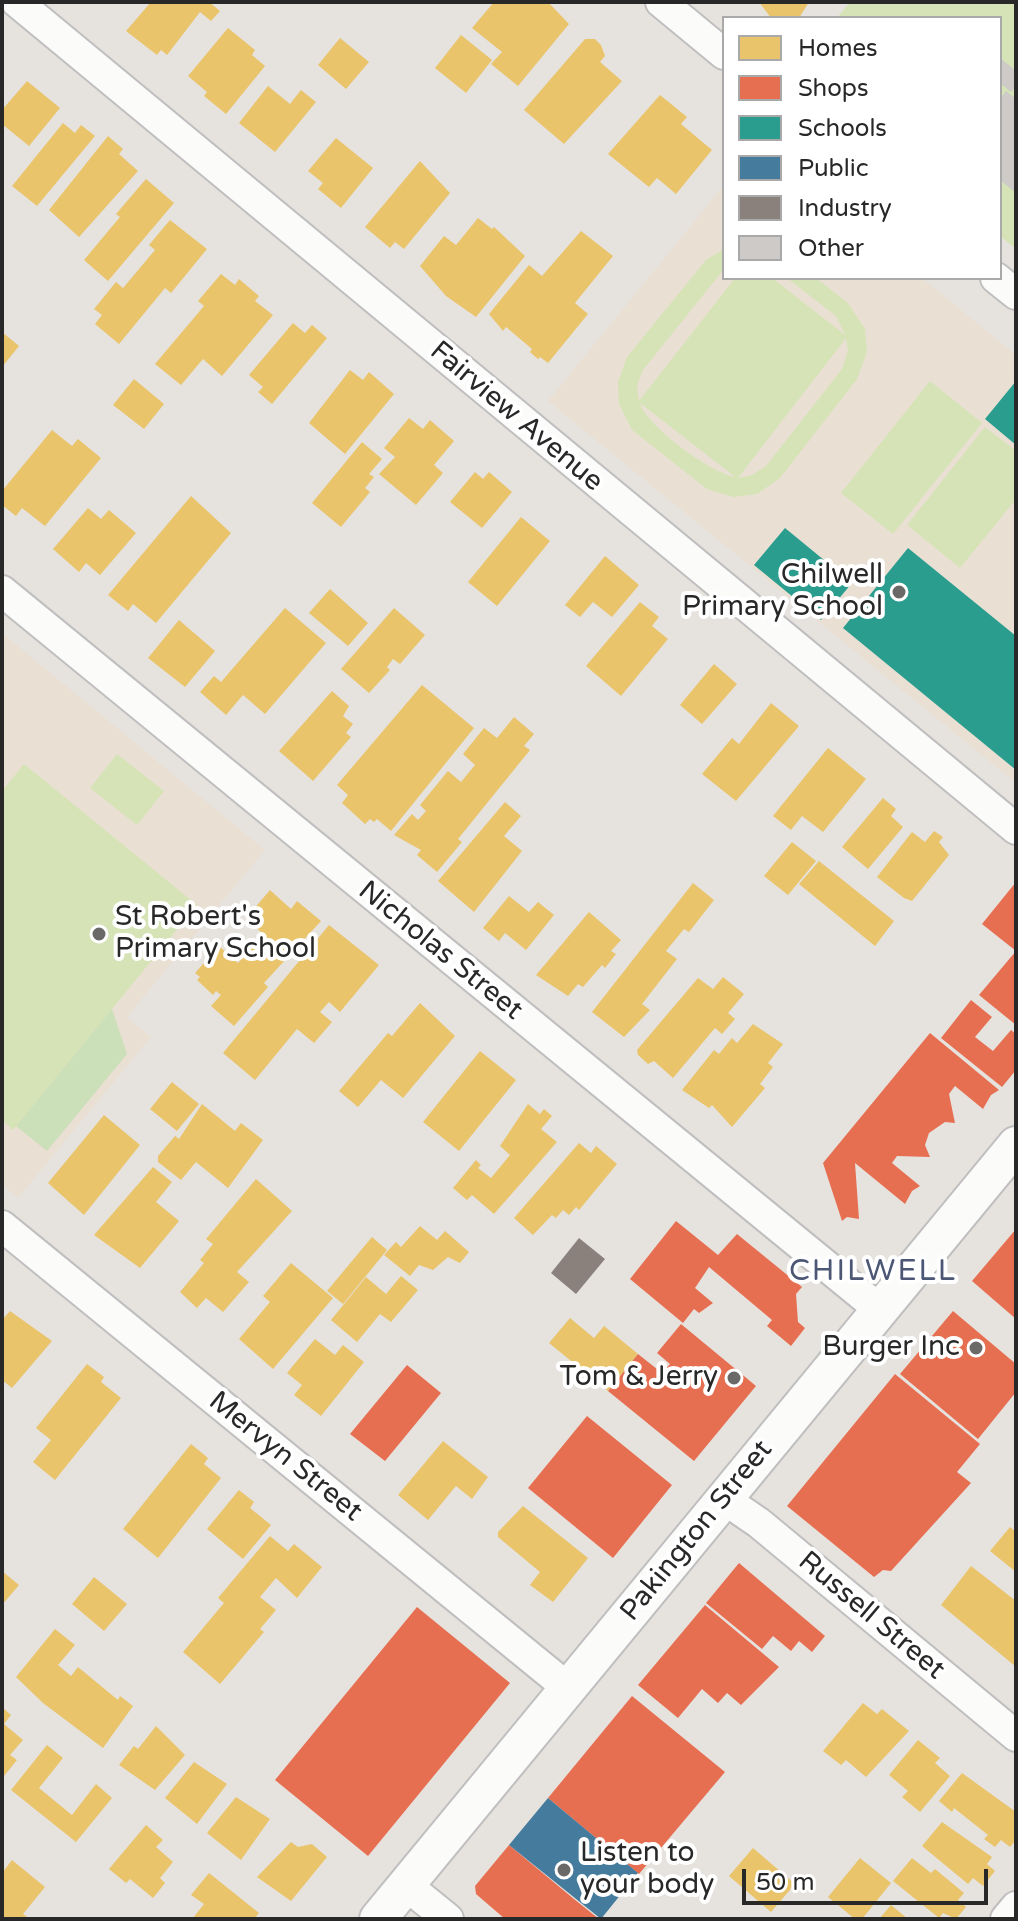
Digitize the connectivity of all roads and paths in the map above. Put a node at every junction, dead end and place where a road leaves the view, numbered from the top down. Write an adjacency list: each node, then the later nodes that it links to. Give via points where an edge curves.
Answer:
1 (17, 2): 7 (street, Fairview Avenue)
2 (661, 2): 3 (street)
3 (722, 52)
4 (998, 280): 5 (street)
5 (1016, 294)
6 (2, 591): 10 (street, Nicholas Street)
7 (1016, 829)
8 (1016, 1145): 10 (street, Pakington Street)
9 (2, 1226): 12 (street, Mervyn Street)
10 (879, 1309): 11 (street, Pakington Street)
11 (724, 1499): 12 (street, Pakington Street); 13 (street, Russell Street)
12 (568, 1688): 14 (street, Pakington Street)
13 (1016, 1736)
14 (406, 1885): 16 (street, Pakington Street); 17 (street)
15 (1016, 1907): 18 (street)
16 (378, 1919)
17 (448, 1919)
18 (1006, 1919)

